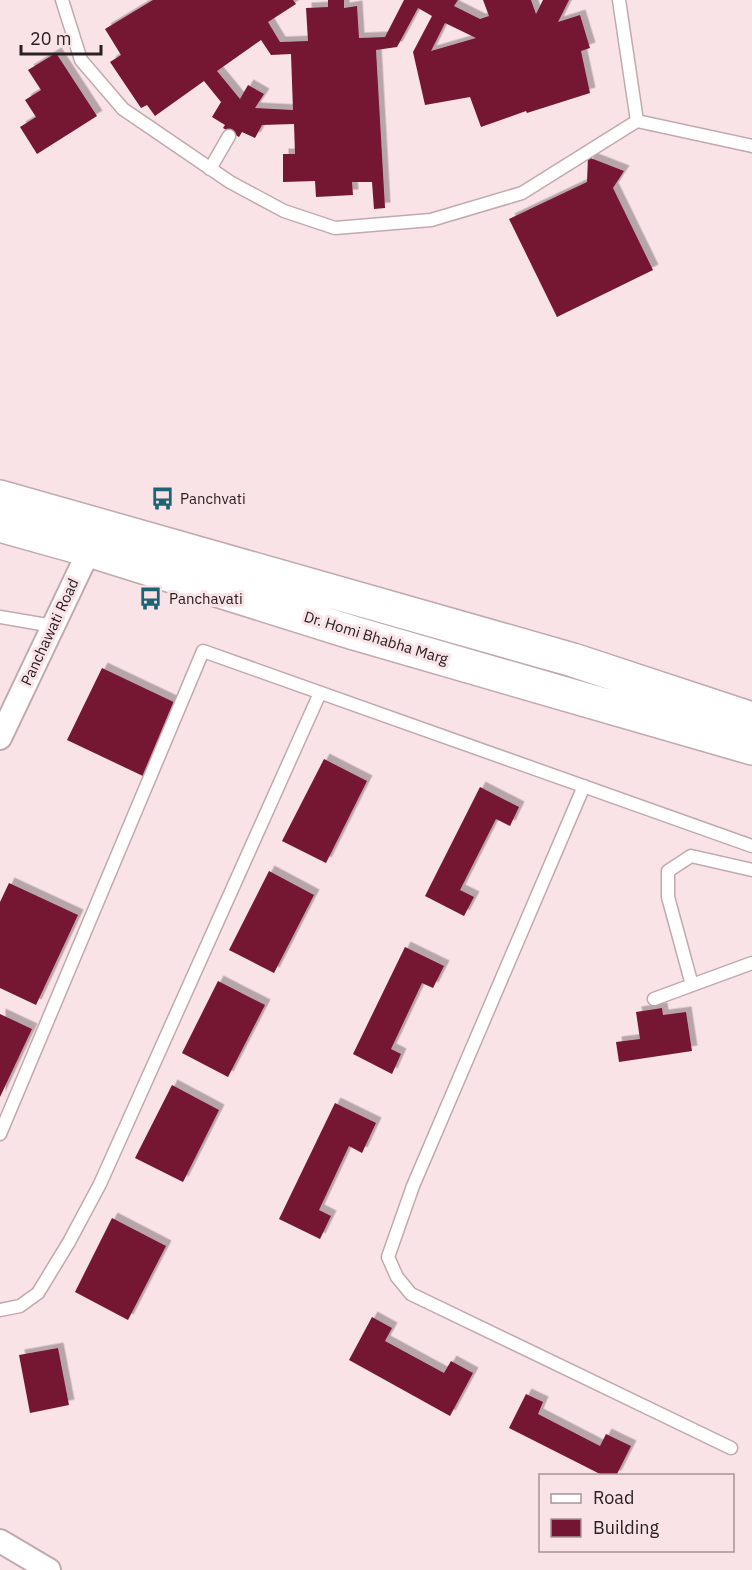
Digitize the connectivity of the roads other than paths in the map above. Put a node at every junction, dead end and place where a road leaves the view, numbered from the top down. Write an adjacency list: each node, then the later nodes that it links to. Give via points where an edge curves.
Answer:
1 (62, 0): 6 (lane, via 81,60 123,109)
2 (619, 0): 3 (lane)
3 (637, 121): 5 (lane); 6 (lane, via 522,193 431,220 335,228 284,211)
4 (229, 136): 6 (lane)
5 (752, 146)
6 (210, 168)
7 (0, 497): 9 (main road, Dr. Homi Bhabha Marg)
8 (0, 525): 9 (main road, Dr. Homi Bhabha Marg)
9 (95, 538): 11 (street, Panchawati Road); 13 (main road, Dr. Homi Bhabha Marg, via 573,660); 15 (main road, Dr. Homi Bhabha Marg, via 354,633)
10 (0, 617): 11 (lane)
11 (53, 626): 14 (street, Panchawati Road)
12 (320, 693): 16 (lane); 22 (lane, via 203,651); 23 (lane, via 90,1204 38,1293 20,1306)
13 (752, 719)
14 (0, 738)
15 (752, 748)
16 (584, 786): 17 (lane); 24 (lane, via 413,1186 388,1257 411,1294)
17 (752, 846)
18 (752, 870): 20 (lane, via 691,856 668,870 668,897)
19 (752, 963): 20 (lane)
20 (692, 985): 21 (lane)
21 (654, 999)
22 (0, 1134)
23 (0, 1310)
24 (731, 1448)
25 (0, 1541): 26 (street)
26 (49, 1570)

